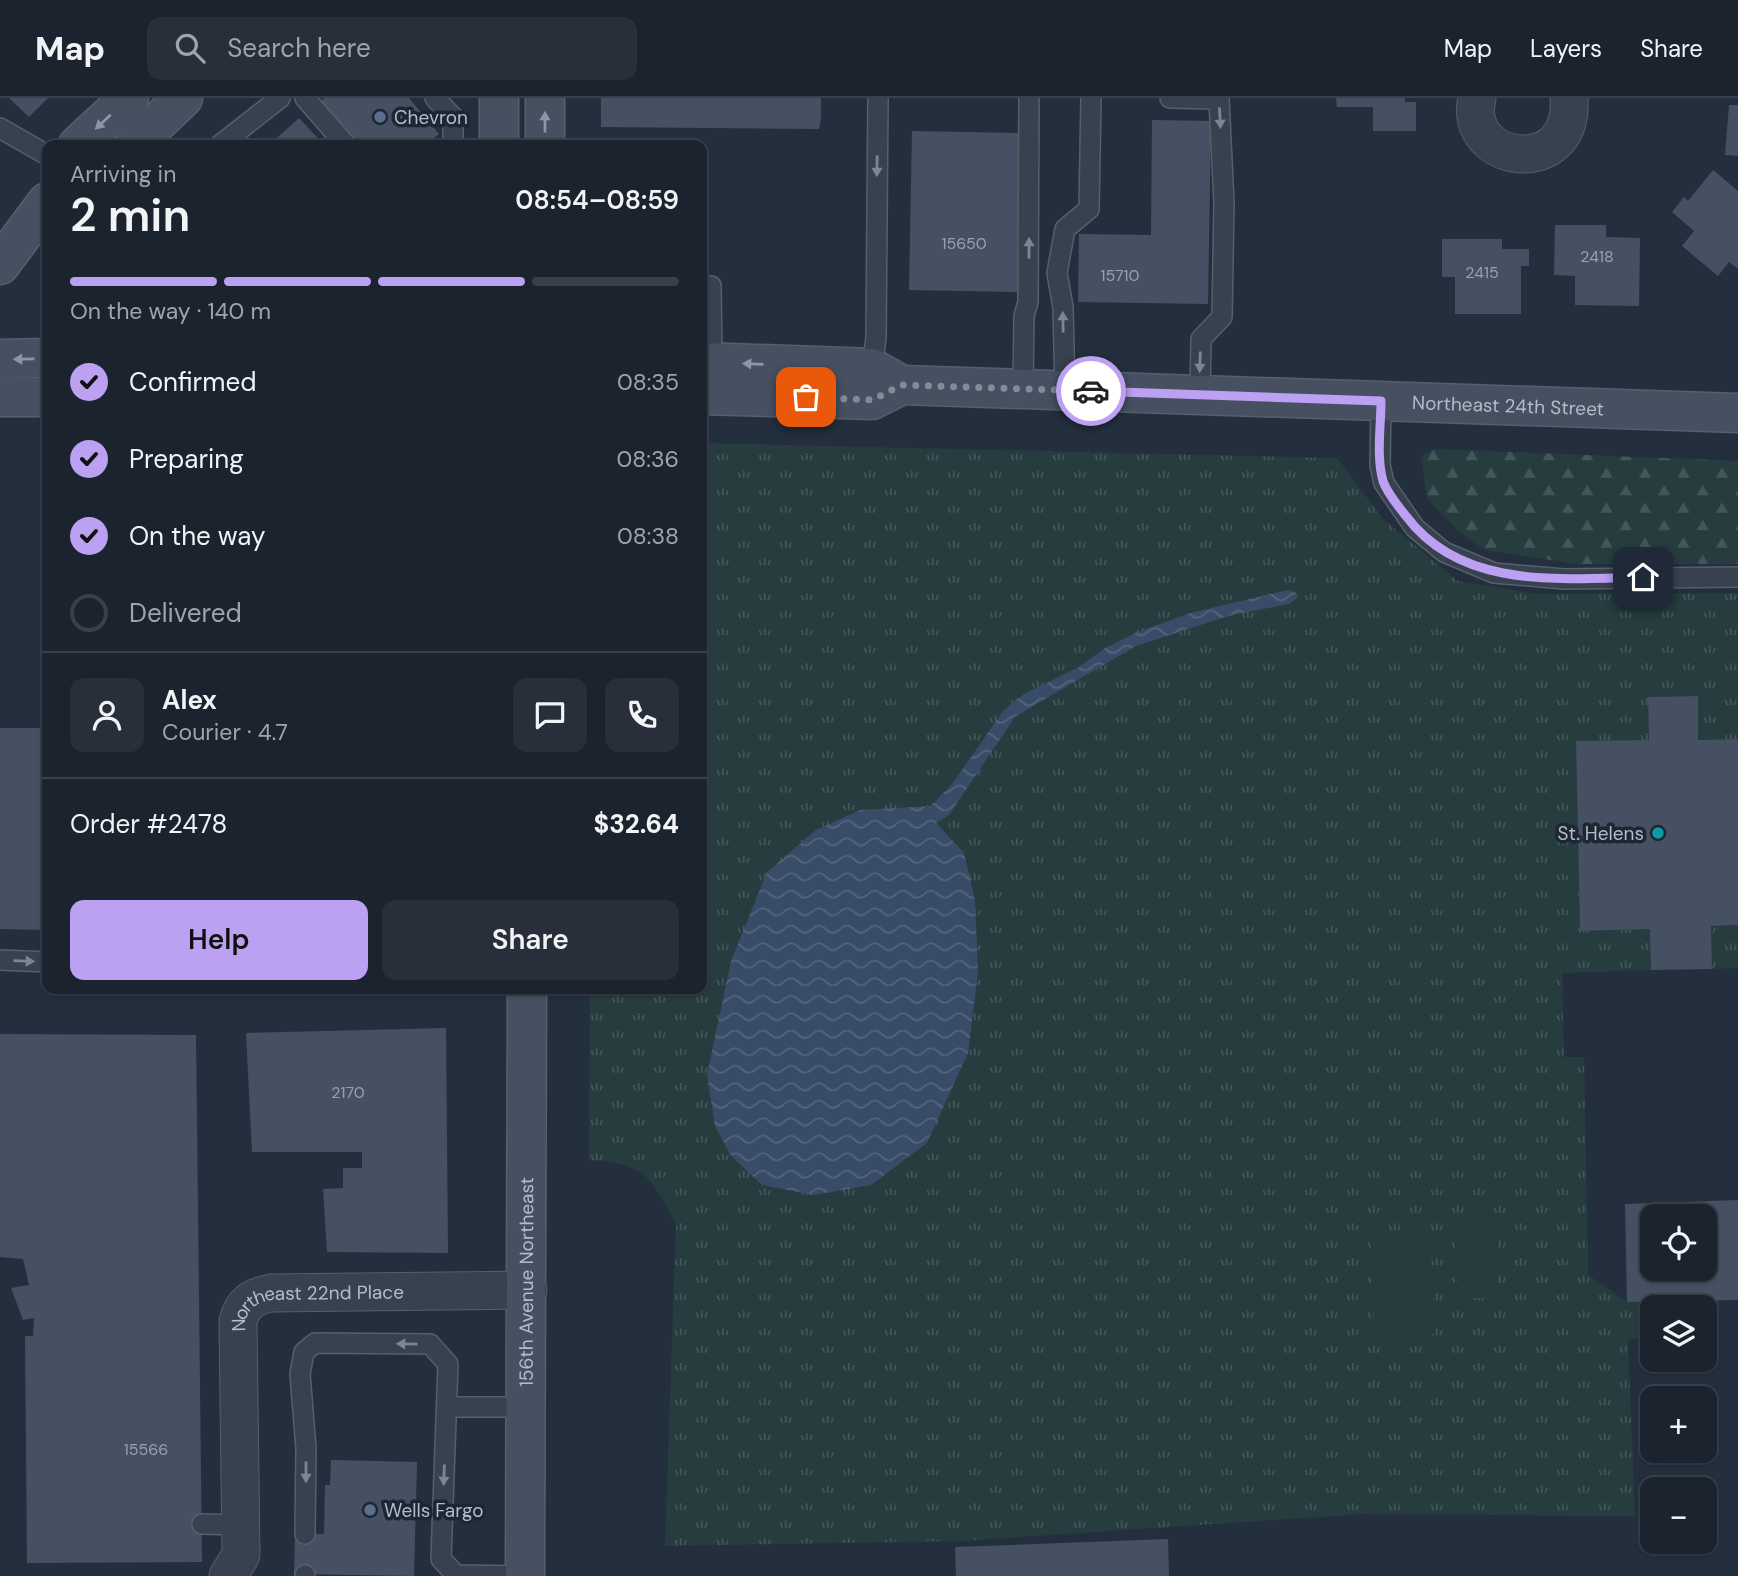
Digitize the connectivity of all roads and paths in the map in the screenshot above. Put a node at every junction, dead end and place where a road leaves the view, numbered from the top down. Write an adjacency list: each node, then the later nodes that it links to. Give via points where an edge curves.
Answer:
1 (129, 98): 15 (main road, one-way to 15)
2 (183, 98): 16 (main road)
3 (280, 98): 17 (lane)
4 (305, 98): 18 (lane)
5 (435, 98): 19 (lane, via 453,117)
6 (499, 98): 20 (main road)
7 (545, 98): 21 (main road, one-way to 7)
8 (878, 98): 30 (lane, one-way to 30, via 876,338)
9 (1029, 98): 31 (lane, one-way to 9)
10 (1091, 98): 32 (lane, one-way to 10, via 1063,307 1056,272 1065,229 1089,209)
11 (1170, 98): 33 (lane, one-way to 33, via 1219,99 1224,203 1222,317 1201,339)
12 (1477, 98): 13 (street, via 1482,133 1492,144 1519,155 1548,148 1559,139 1570,112)
13 (1569, 98)
14 (0, 128): 22 (lane)
15 (83, 140)
16 (139, 140)
17 (226, 140)
18 (342, 140)
19 (453, 140)
20 (499, 140)
21 (545, 140)
22 (42, 152)
23 (42, 212): 24 (main road)
24 (0, 265)
25 (711, 286): 26 (lane)
26 (707, 344)
27 (42, 358): 28 (main road, one-way to 28)
28 (0, 359)
29 (707, 373): 30 (main road, Northeast 24th Street)
30 (887, 377): 31 (main road, Northeast 24th Street)
31 (1023, 390): 32 (main road, Northeast 24th Street)
32 (1065, 390): 33 (main road, Northeast 24th Street)
33 (1200, 395): 36 (main road, Northeast 24th Street)
34 (0, 397): 35 (main road)
35 (42, 397)
36 (1381, 401): 37 (main road, Northeast 24th Street); 38 (lane, via 1384,483 1415,528 1444,552 1494,573 1564,579)
37 (1738, 412)
38 (1738, 577)
39 (0, 961): 40 (lane, one-way to 40)
40 (42, 962)
41 (527, 994): 42 (main road, 156th Avenue Northeast)
42 (528, 1290): 44 (main road, 156th Avenue Northeast); 46 (street, Northeast 22nd Place, via 271,1293 249,1300 238,1321)
43 (447, 1407): 44 (lane); 47 (lane, one-way to 47, via 449,1364 430,1344 315,1343 304,1352 300,1374 306,1448); 49 (lane, one-way to 49, via 441,1559 456,1575)
44 (527, 1408): 49 (main road, 156th Avenue Northeast)
45 (202, 1524): 46 (lane)
46 (239, 1525): 48 (street, Northeast 22nd Place, via 241,1555)
47 (305, 1534)
48 (228, 1576)
49 (525, 1576)

